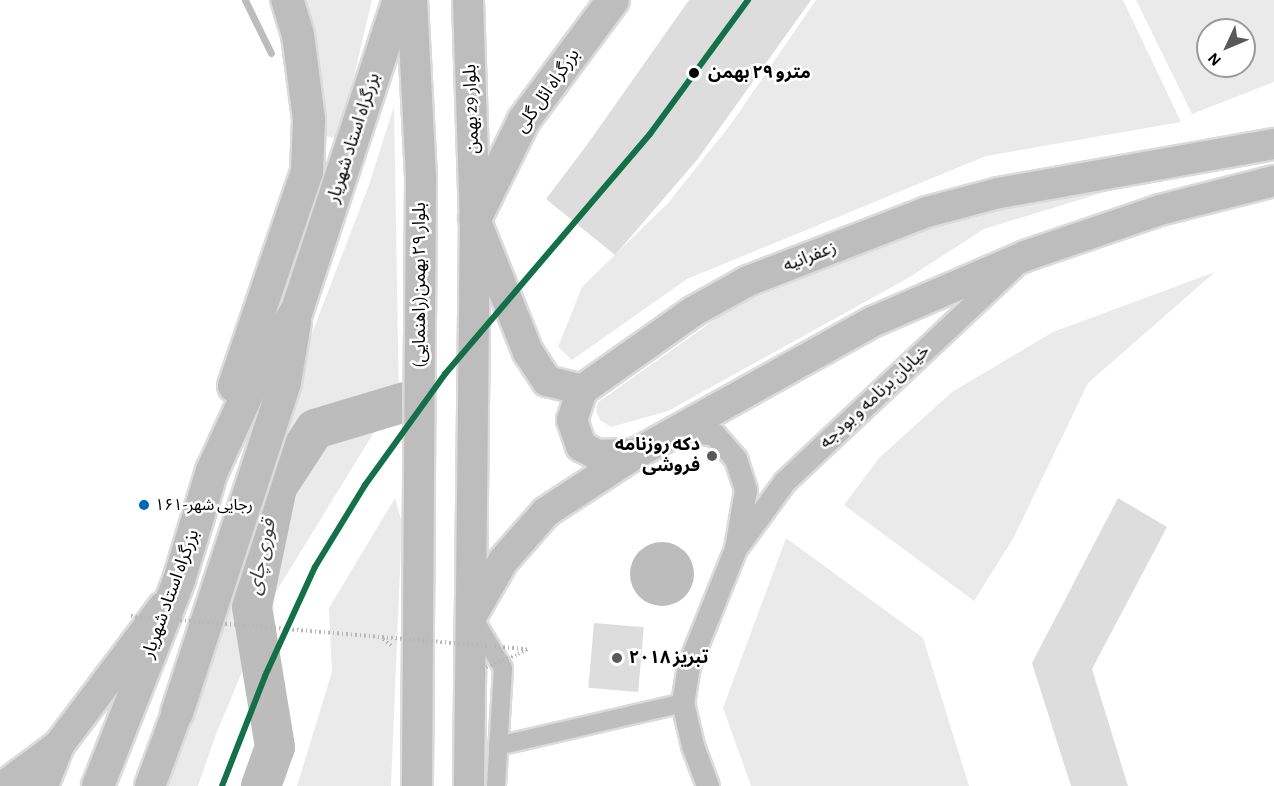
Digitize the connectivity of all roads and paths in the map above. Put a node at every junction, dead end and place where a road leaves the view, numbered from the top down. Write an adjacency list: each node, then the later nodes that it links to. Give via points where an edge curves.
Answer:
1 (287, 0): 14 (highway, via 298,35 309,119 307,172 224,414)
2 (399, 0): 10 (highway, بزرگراه استاد شهریار)
3 (412, 0): 28 (main road, بلوار ٢٩ بهمن(راهنمایی), via 421,177)
4 (468, 0): 8 (main road, بلوار 29 بهمن)
5 (613, 0): 8 (highway, بزرگراه ائل گلی, via 524,120)
6 (1274, 144): 11 (main road, زعفرانیه, via 999,193 927,212 748,281 694,311)
7 (1274, 181): 9 (main road, via 1160,210)
8 (475, 219): 11 (main road, via 528,352 547,381); 17 (main road)
9 (1025, 256): 12 (main road, via 872,322); 15 (street, خیابان برنامه و بودجه, via 785,482)
10 (297, 310): 14 (highway, بزرگراه استاد شهریار, via 259,369); 21 (highway, بزرگراه استاد شهریار, via 285,381)
11 (582, 390): 13 (main road, via 572,420 581,447 597,456)
12 (676, 430): 13 (main road); 15 (street, خیابان برنامه و بودجه, via 715,435 736,459 746,490)
13 (635, 454): 17 (main road, via 546,512 503,561)
14 (212, 471): 16 (highway, بزرگراه استاد شهریار)
15 (736, 549): 20 (street, خیابان برنامه و بودجه, via 689,666)
16 (174, 592): 22 (main road); 26 (highway, بزرگراه استاد شهریار)
17 (472, 615): 23 (street, via 503,668); 29 (main road)
18 (131, 616): 19 (path, bridge, via 528,650)
19 (482, 669)
20 (683, 703): 23 (street); 31 (street, خیابان برنامه و بودجه)
21 (177, 713): 27 (main road)
22 (59, 745): 24 (main road); 25 (main road)
23 (498, 746): 30 (street)
24 (4, 786)
25 (43, 786)
26 (98, 786)
27 (150, 786)
28 (417, 786)
29 (469, 786)
30 (496, 786)
31 (708, 786)

